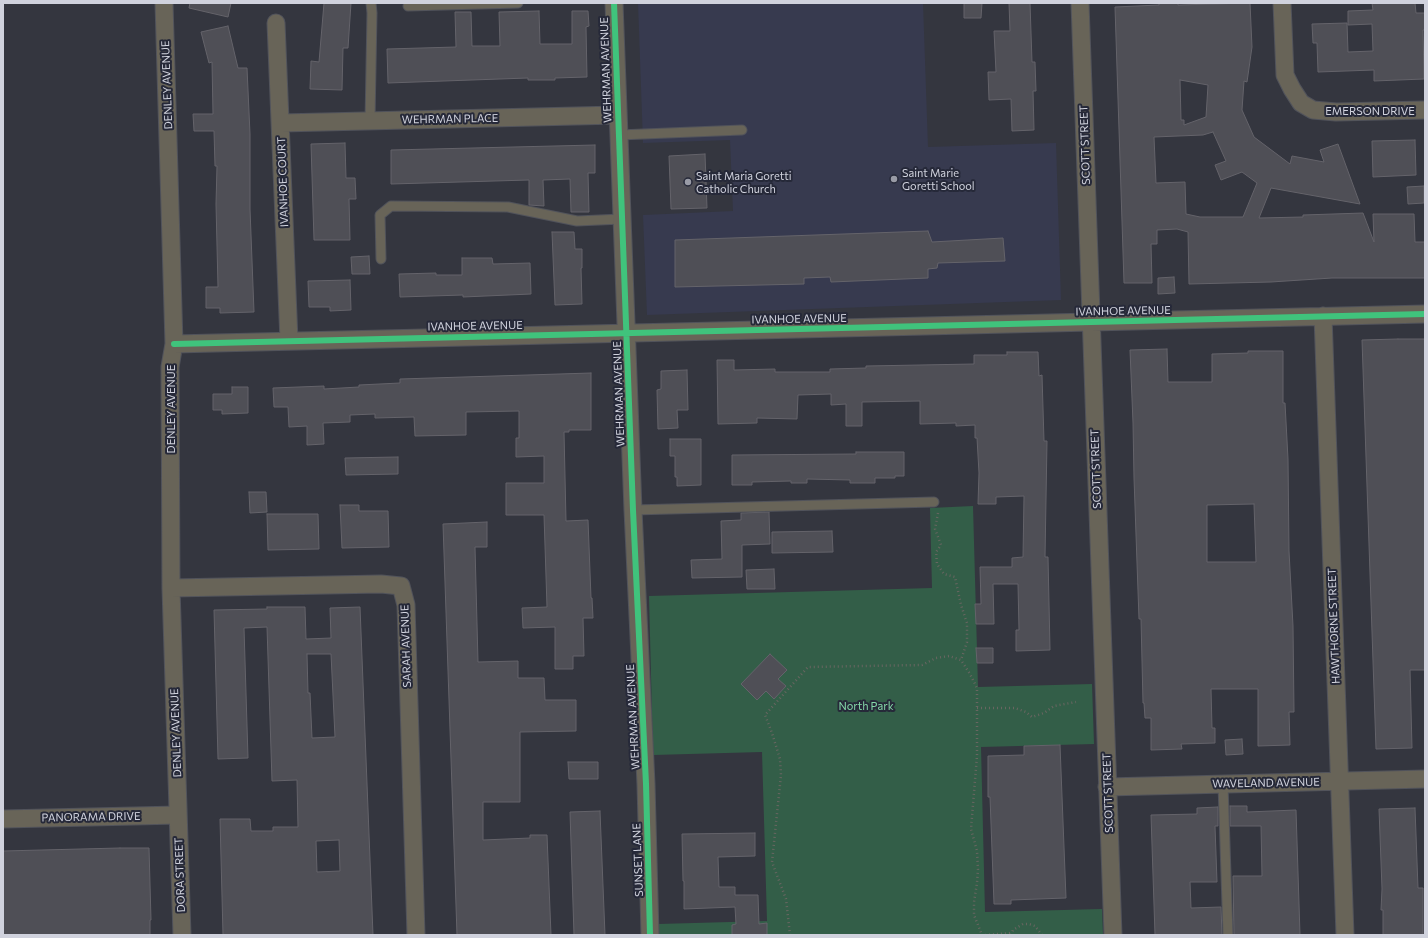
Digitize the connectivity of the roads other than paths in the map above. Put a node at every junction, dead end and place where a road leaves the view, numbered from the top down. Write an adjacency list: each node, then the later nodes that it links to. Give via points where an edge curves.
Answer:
1 (164, 3): 22 (street, DENLEY AVENUE)
2 (371, 3): 11 (lane)
3 (518, 3): 7 (lane)
4 (614, 3): 10 (street, WEHRMAN AVENUE)
5 (1080, 3): 19 (street, SCOTT STREET)
6 (1282, 3): 9 (street, EMERSON DRIVE, via 1285,75 1301,103 1313,110 1336,112)
7 (408, 6)
8 (276, 23): 12 (street, IVANHOE COURT)
9 (1425, 110)
10 (618, 115): 11 (street, WEHRMAN PLACE); 14 (street, WEHRMAN AVENUE)
11 (370, 120): 12 (street, WEHRMAN PLACE)
12 (281, 123): 21 (street, IVANHOE COURT)
13 (742, 130): 14 (lane)
14 (619, 135): 15 (street, WEHRMAN AVENUE)
15 (622, 219): 16 (lane, via 577,221 508,207 391,206 380,215); 20 (street, WEHRMAN AVENUE)
16 (381, 259)
17 (1425, 314): 18 (street, IVANHOE AVENUE)
18 (1323, 316): 19 (street, IVANHOE AVENUE); 27 (street, HAWTHORNE STREET)
19 (1091, 322): 20 (street, IVANHOE AVENUE); 30 (street, SCOTT STREET)
20 (626, 333): 21 (street, IVANHOE AVENUE); 24 (street, WEHRMAN AVENUE)
21 (289, 341): 22 (street, IVANHOE AVENUE)
22 (174, 344): 25 (street, DENLEY AVENUE, via 170,367)
23 (934, 502): 24 (lane)
24 (633, 510): 28 (street, WEHRMAN AVENUE)
25 (172, 588): 31 (street, DENLEY AVENUE); 34 (street, SARAH AVENUE, via 380,584 401,586 406,605)
26 (1425, 779): 27 (street, WAVELAND AVENUE)
27 (1340, 781): 29 (street, WAVELAND AVENUE); 38 (street, HAWTHORNE STREET)
28 (646, 784): 35 (street, SUNSET LANE)
29 (1223, 784): 30 (street, WAVELAND AVENUE); 37 (lane)
30 (1107, 787): 36 (street, SCOTT STREET)
31 (178, 815): 32 (street, PANORAMA DRIVE); 33 (street, DORA STREET)
32 (3, 819)
33 (182, 935)
34 (416, 935)
35 (650, 935)
36 (1112, 935)
37 (1228, 935)
38 (1345, 935)

